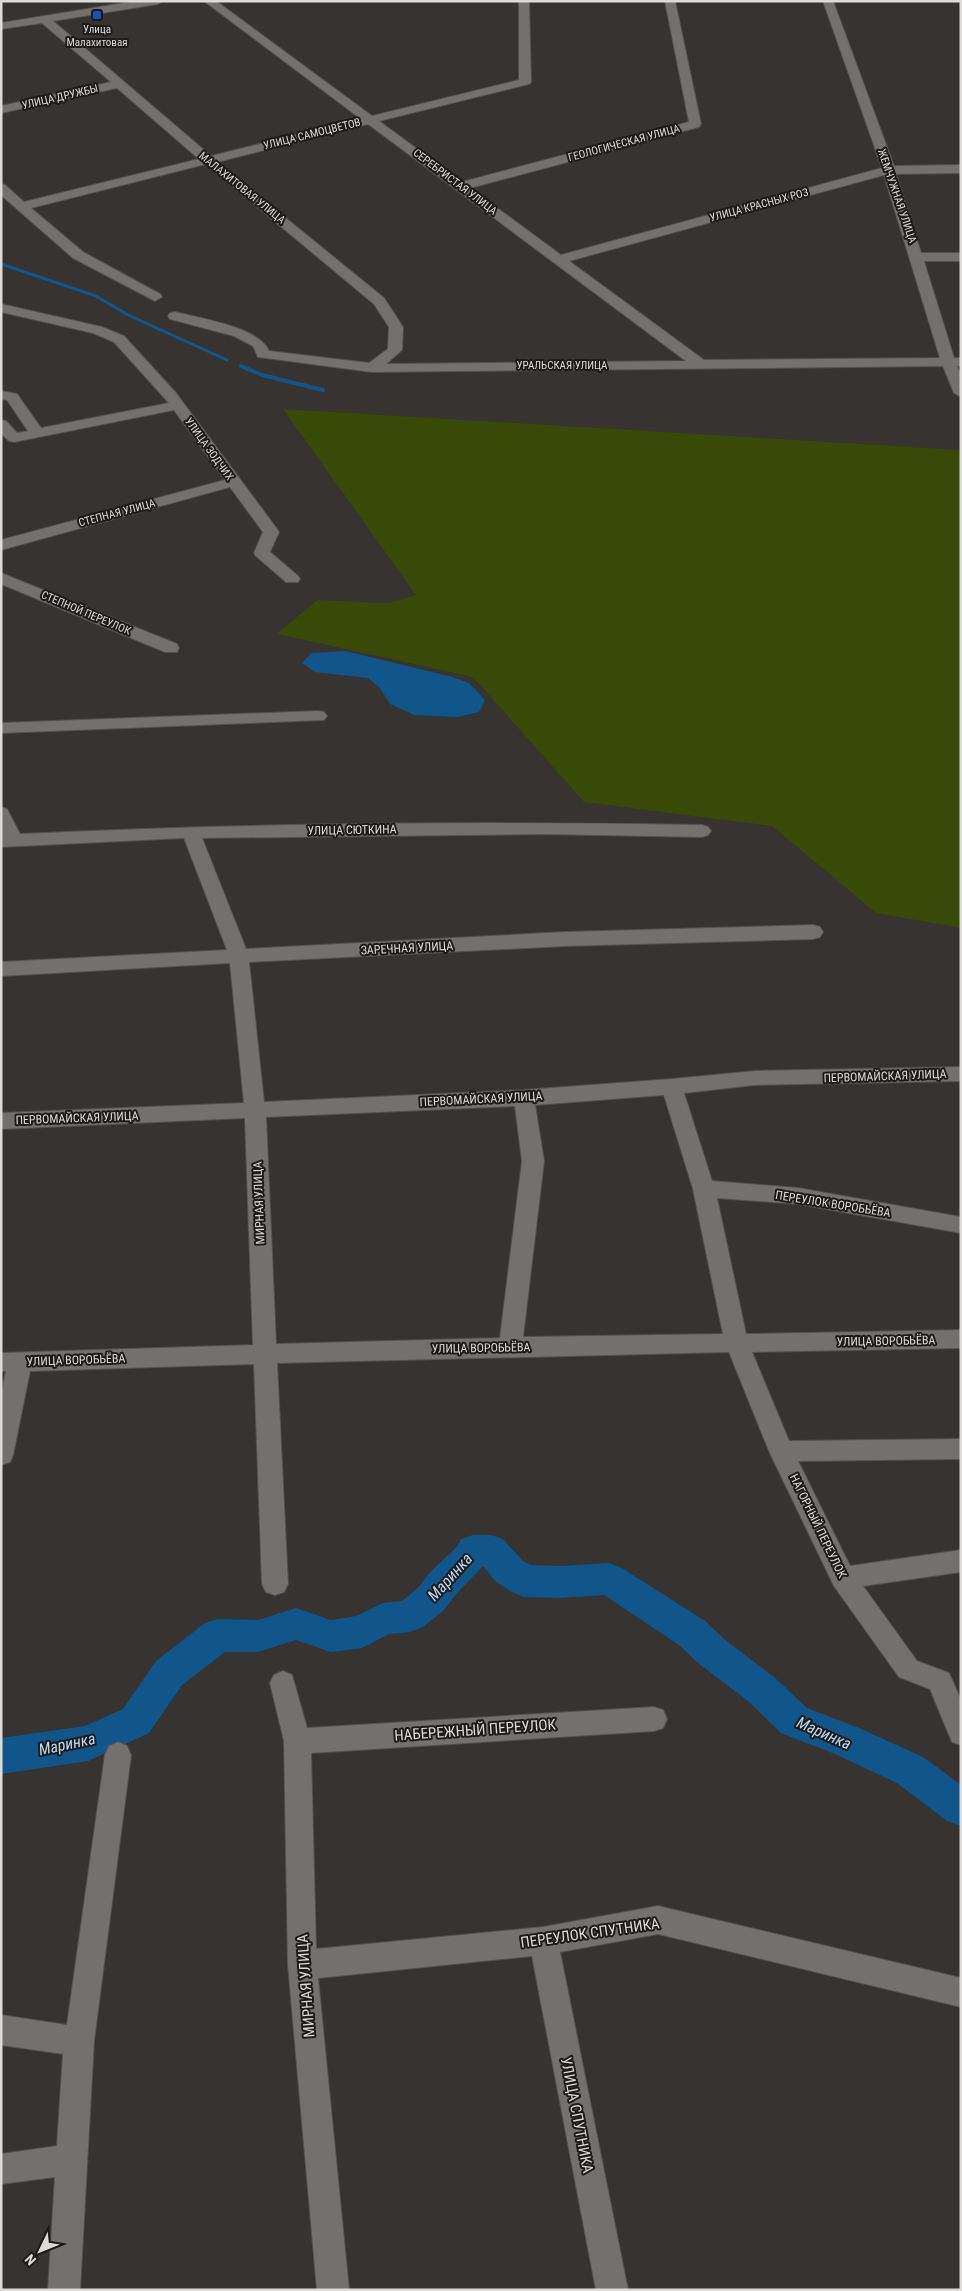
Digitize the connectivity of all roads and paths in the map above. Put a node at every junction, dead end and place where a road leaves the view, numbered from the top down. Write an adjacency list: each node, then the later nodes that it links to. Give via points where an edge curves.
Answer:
1 (63, 1): 7 (street)
2 (158, 1): 7 (street)
3 (209, 1): 12 (street, СЕРЕБРИСТАЯ УЛИЦА)
4 (524, 1): 12 (street, УЛИЦА САМОЦВЕТОВ, via 525,82)
5 (670, 1): 16 (street, ГЕОЛОГИЧЕСКАЯ УЛИЦА, via 695,124)
6 (828, 1): 15 (street, ЖЕМЧУЖНАЯ УЛИЦА)
7 (77, 14): 8 (street)
8 (44, 18): 9 (street); 10 (street, МАЛАХИТОВАЯ УЛИЦА)
9 (1, 26)
10 (118, 84): 11 (street, УЛИЦА ДРУЖБЫ); 13 (street, МАЛАХИТОВАЯ УЛИЦА)
11 (1, 110)
12 (370, 119): 13 (street, УЛИЦА САМОЦВЕТОВ); 16 (street, СЕРЕБРИСТАЯ УЛИЦА)
13 (208, 160): 18 (street, УЛИЦА САМОЦВЕТОВ); 27 (street, МАЛАХИТОВАЯ УЛИЦА, via 379,301 396,327 395,350)
14 (961, 168): 15 (street, УЛИЦА КРАСНЫХ РОЗ)
15 (889, 170): 19 (street, ЖЕМЧУЖНАЯ УЛИЦА); 21 (street, УЛИЦА КРАСНЫХ РОЗ)
16 (462, 186): 21 (street, СЕРЕБРИСТАЯ УЛИЦА)
17 (1, 188): 18 (street)
18 (22, 206): 22 (street, via 78,255)
19 (918, 257): 20 (street); 25 (street, ЖЕМЧУЖНАЯ УЛИЦА)
20 (961, 257)
21 (559, 260): 26 (street, СЕРЕБРИСТАЯ УЛИЦА)
22 (154, 296)
23 (1, 308): 30 (street, УЛИЦА ЗОДЧИХ, via 97,330 119,339)
24 (175, 316): 27 (street, УРАЛЬСКАЯ УЛИЦА, via 240,333 259,344 263,354)
25 (955, 363): 26 (street, УРАЛЬСКАЯ УЛИЦА); 28 (street, ЖЕМЧУЖНАЯ УЛИЦА)
26 (700, 364): 27 (street, УРАЛЬСКАЯ УЛИЦА)
27 (372, 368)
28 (961, 393)
29 (1, 395): 31 (street, via 12,397)
30 (178, 406): 33 (street); 34 (street, УЛИЦА ЗОДЧИХ)
31 (24, 414): 32 (street); 33 (street)
32 (1, 422): 33 (street, via 14,438)
33 (36, 432)
34 (233, 482): 35 (street, СТЕПНАЯ УЛИЦА); 37 (street, УЛИЦА ЗОДЧИХ, via 271,532 262,553)
35 (1, 545)
36 (1, 578): 38 (street, СТЕПНОЙ ПЕРЕУЛОК)
37 (292, 579)
38 (171, 648)
39 (318, 716): 40 (street)
40 (1, 728)
41 (1, 813): 44 (street)
42 (702, 831): 43 (street, УЛИЦА СЮТКИНА, via 543,828)
43 (191, 832): 44 (street, УЛИЦА СЮТКИНА); 46 (street, МИРНАЯ УЛИЦА)
44 (8, 841)
45 (813, 932): 46 (street, ЗАРЕЧНАЯ УЛИЦА, via 565,939)
46 (239, 957): 47 (street, ЗАРЕЧНАЯ УЛИЦА); 51 (street, МИРНАЯ УЛИЦА)
47 (1, 970)
48 (961, 1074): 49 (street, ПЕРВОМАЙСКАЯ УЛИЦА, via 755,1078)
49 (672, 1087): 50 (street, ПЕРВОМАЙСКАЯ УЛИЦА); 53 (street, НАГОРНЫЙ ПЕРЕУЛОК)
50 (524, 1098): 51 (street, ПЕРВОМАЙСКАЯ УЛИЦА); 57 (street, via 533,1161)
51 (255, 1111): 52 (street, ПЕРВОМАЙСКАЯ УЛИЦА); 58 (street, МИРНАЯ УЛИЦА)
52 (1, 1121)
53 (704, 1189): 54 (street, ПЕРЕУЛОК ВОРОБЬЁВА, via 798,1196); 56 (street, НАГОРНЫЙ ПЕРЕУЛОК)
54 (961, 1225)
55 (961, 1339): 56 (street, УЛИЦА ВОРОБЬЁВА)
56 (737, 1344): 57 (street, УЛИЦА ВОРОБЬЁВА); 61 (street, НАГОРНЫЙ ПЕРЕУЛОК)
57 (510, 1347): 58 (street, УЛИЦА ВОРОБЬЁВА)
58 (265, 1353): 59 (street, УЛИЦА ВОРОБЬЁВА); 65 (street, МИРНАЯ УЛИЦА)
59 (11, 1362): 62 (street)
60 (961, 1449): 61 (street)
61 (781, 1451): 64 (street, НАГОРНЫЙ ПЕРЕУЛОК)
62 (1, 1455)
63 (961, 1561): 64 (street)
64 (842, 1578): 68 (street, НАГОРНЫЙ ПЕРЕУЛОК, via 908,1669 940,1681)
65 (275, 1584)
66 (283, 1683): 69 (street, МИРНАЯ УЛИЦА)
67 (654, 1719): 69 (street, НАБЕРЕЖНЫЙ ПЕРЕУЛОК)
68 (961, 1733)
69 (297, 1741): 72 (street, МИРНАЯ УЛИЦА)
70 (118, 1755): 75 (street)
71 (543, 1941): 72 (street, ПЕРЕУЛОК СПУТНИКА); 73 (street, ПЕРЕУЛОК СПУТНИКА, via 658,1920); 80 (street, УЛИЦА СПУТНИКА)
72 (302, 1965): 79 (street, МИРНАЯ УЛИЦА)
73 (961, 1993)
74 (1, 2030): 75 (street)
75 (79, 2041): 76 (street)
76 (70, 2159): 77 (street); 78 (street)
77 (1, 2169)
78 (64, 2290)
79 (333, 2290)
80 (612, 2290)

